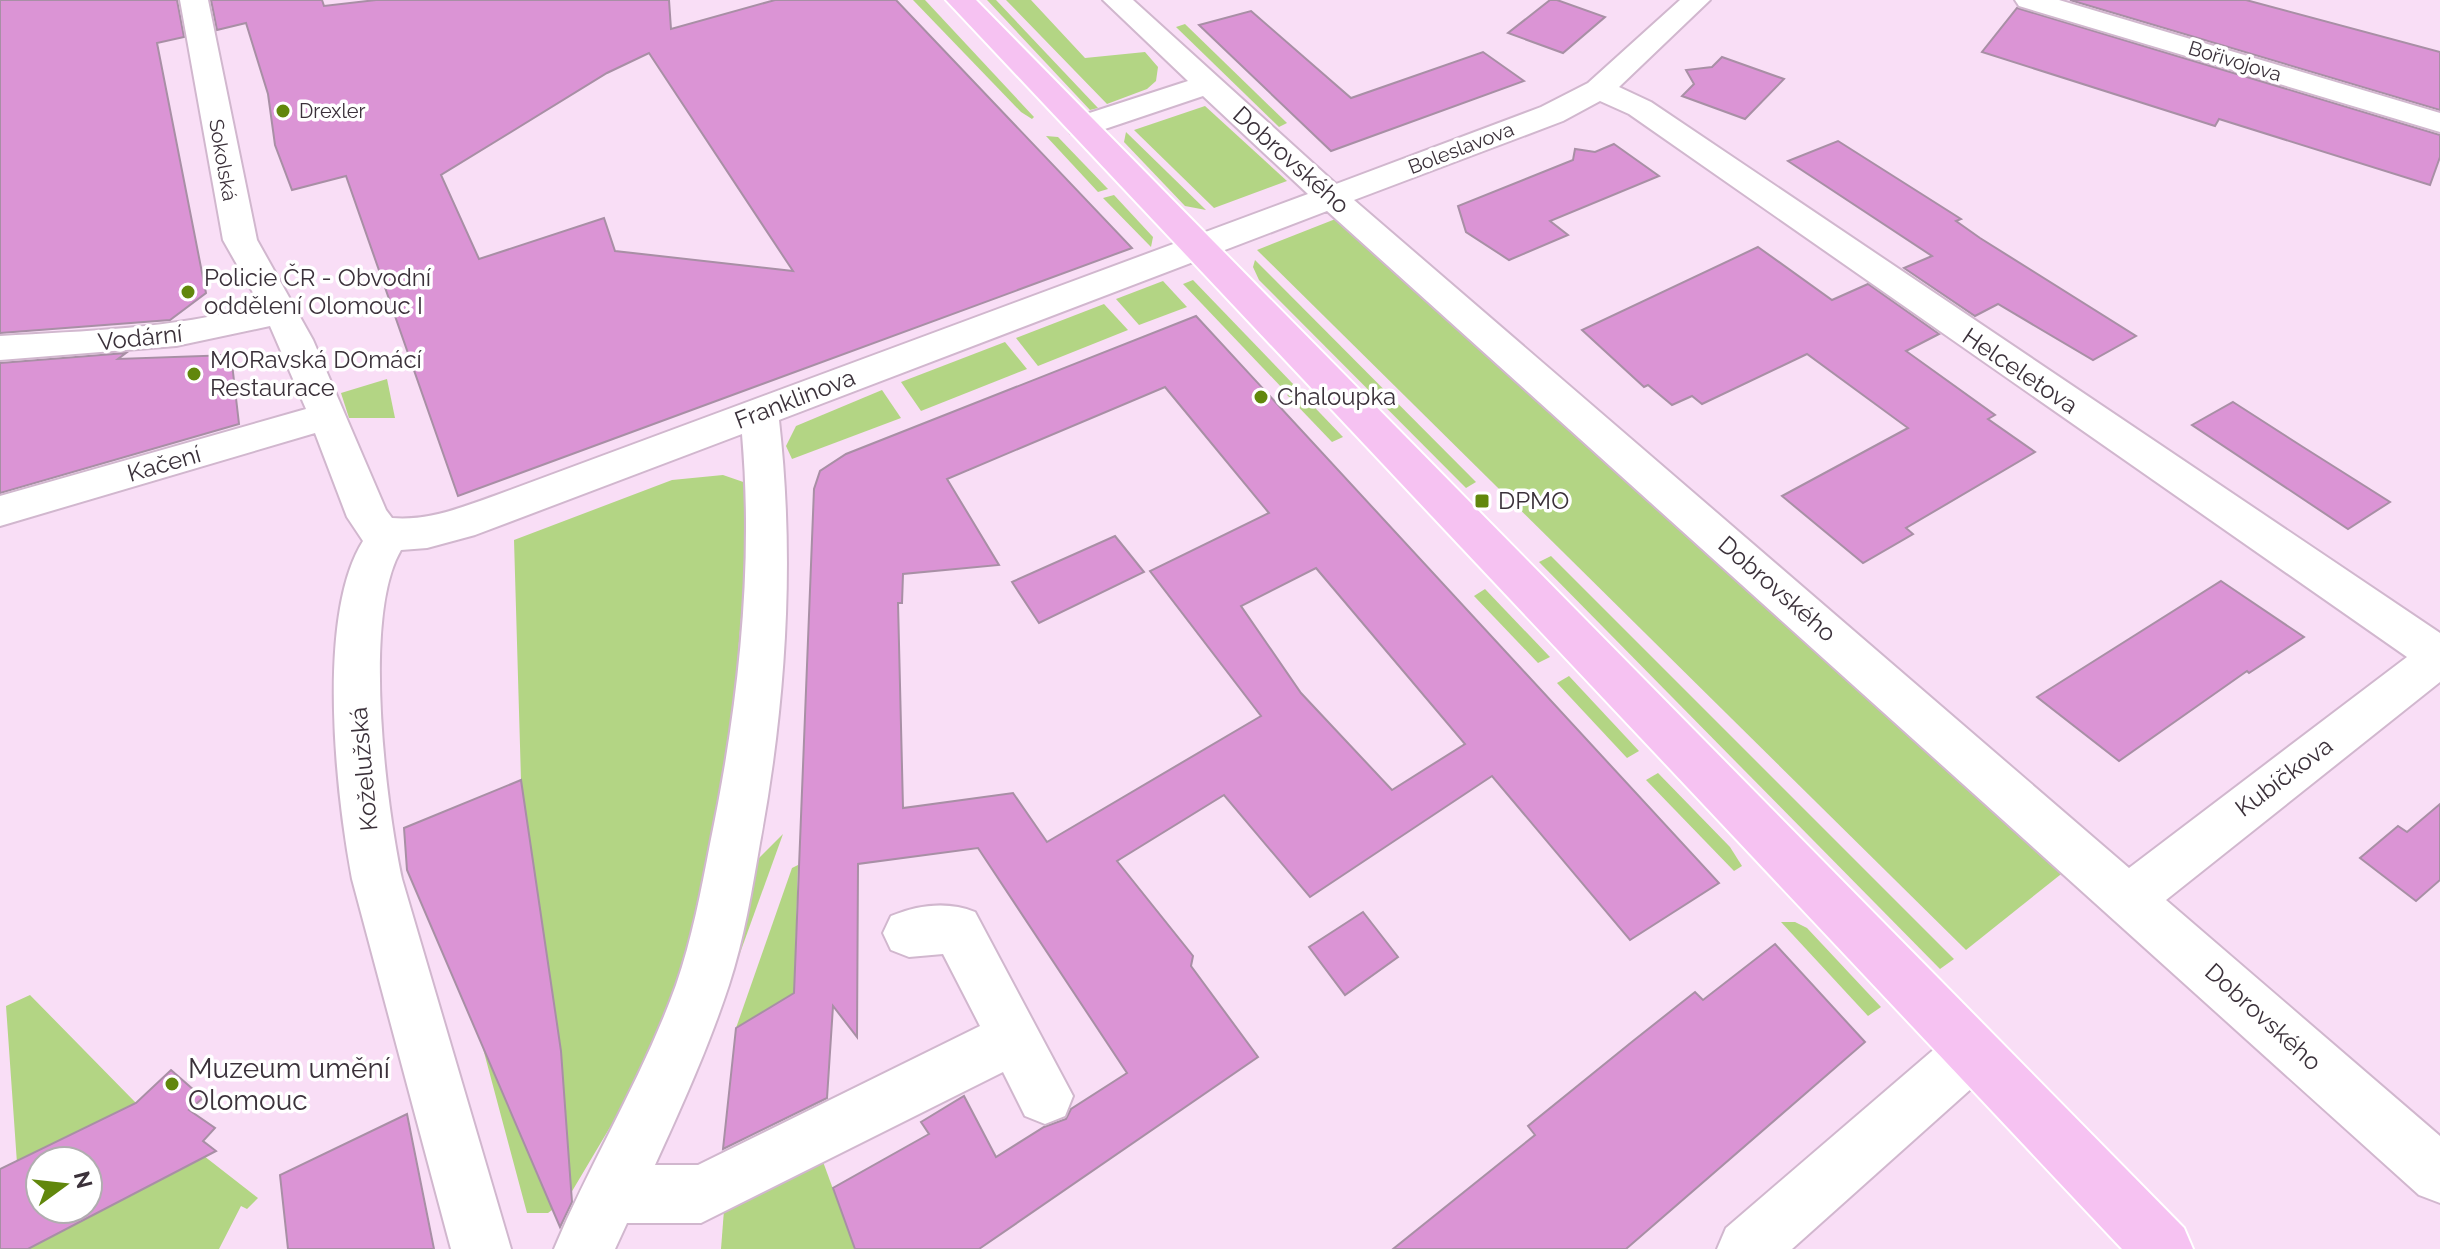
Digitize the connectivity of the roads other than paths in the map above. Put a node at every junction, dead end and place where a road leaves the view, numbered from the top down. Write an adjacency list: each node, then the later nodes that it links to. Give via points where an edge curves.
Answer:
1 (194, 0): 12 (street, Sokolská, via 240,240)
2 (960, 0): 9 (main road)
3 (1117, 0): 6 (street, Dobrovského)
4 (1696, 0): 7 (street, Boleslavova)
5 (2029, 0): 8 (street, Bořivojova)
6 (1209, 84): 9 (street); 10 (street, Dobrovského)
7 (1599, 89): 10 (street, Boleslavova, via 1552,114); 18 (street, Helceletova, via 1640,108)
8 (2440, 123)
9 (1082, 126): 11 (main road)
10 (1331, 197): 11 (street, Boleslavova); 19 (street, Dobrovského)
11 (1198, 247): 14 (street, Franklinova); 22 (main road)
12 (278, 311): 13 (street, Vodární, via 223,328); 15 (street)
13 (0, 348)
14 (759, 413): 17 (street, Franklinova, via 462,522); 25 (street, via 768,494 763,620 747,787 712,957)
15 (328, 416): 16 (street, Kačení); 17 (street, via 368,517)
16 (0, 511)
17 (389, 534): 26 (street, Koželužská, via 372,562 362,596 358,697 382,810 377,879)
18 (2440, 657): 19 (street, Kubíčkova)
19 (2129, 898): 24 (street, Dobrovského)
20 (909, 933): 21 (street, via 957,929)
21 (1014, 1038): 23 (street); 25 (street, via 701,1194)
22 (1972, 1052): 28 (street); 29 (main road)
23 (1045, 1096)
24 (2440, 1174)
25 (610, 1194): 27 (street)
26 (481, 1249)
27 (584, 1249)
28 (1747, 1249)
29 (2163, 1249)

